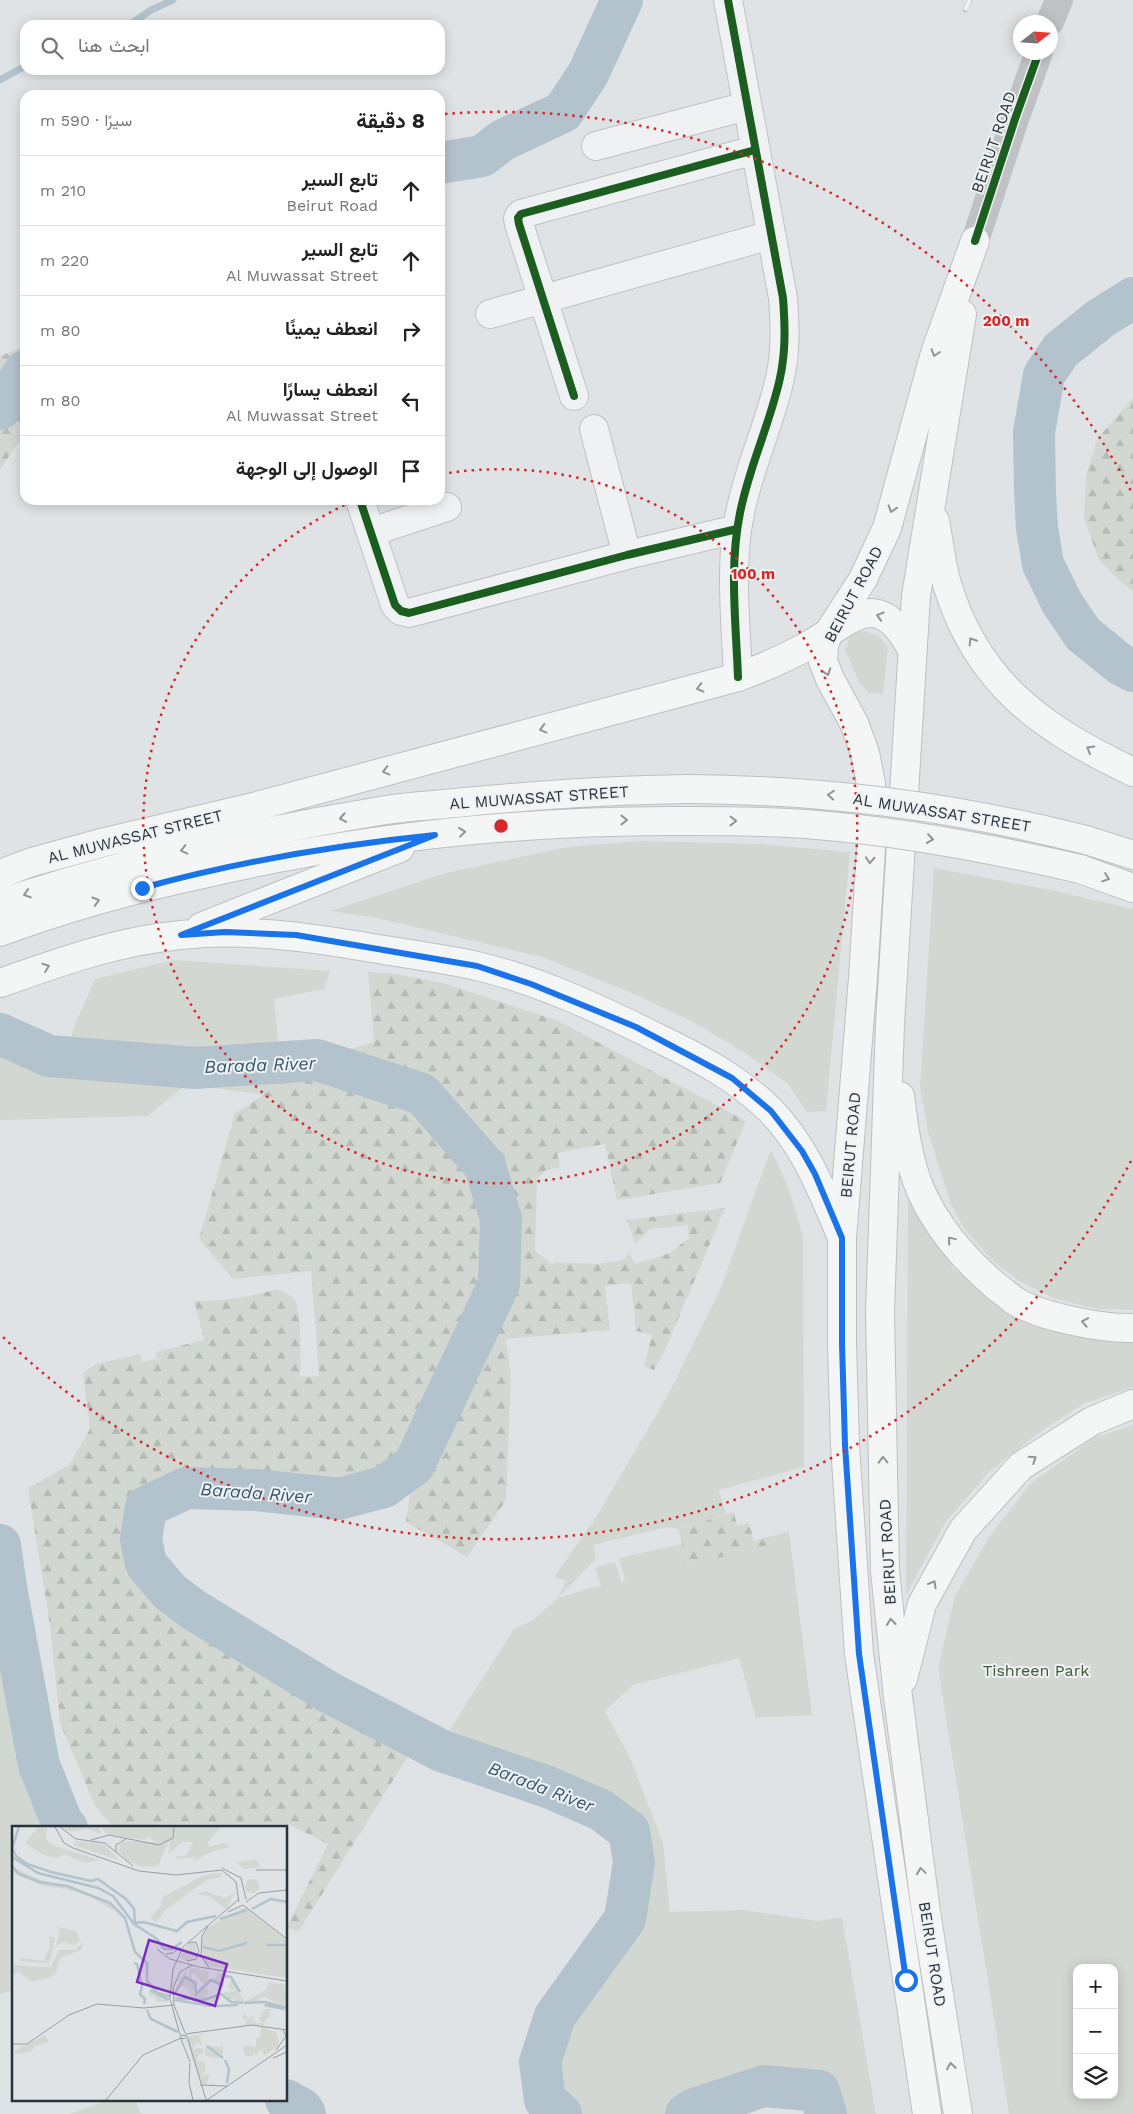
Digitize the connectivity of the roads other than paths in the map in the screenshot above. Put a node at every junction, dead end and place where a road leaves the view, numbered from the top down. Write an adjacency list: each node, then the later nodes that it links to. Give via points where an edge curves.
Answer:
1 (728, 0): 5 (street)
2 (1059, 0): 3 (street)
3 (1053, 15)
4 (1036, 60): 9 (street, BEIRUT ROAD)
5 (748, 106): 6 (street); 7 (street)
6 (596, 146)
7 (755, 150): 8 (street); 10 (street, via 521,214 519,224)
8 (771, 235): 10 (street); 17 (street, via 782,298 785,348 780,379 745,492)
9 (975, 241): 14 (main road, BEIRUT ROAD); 20 (main road, BEIRUT ROAD, one-way to 20, via 935,353 887,528 863,579)
10 (543, 298): 11 (street); 12 (street)
11 (490, 314)
12 (574, 396)
13 (594, 429): 19 (street)
14 (931, 501): 21 (main road, BEIRUT ROAD, via 916,596); 23 (main road, one-way to 14, via 1062,734 1020,703 991,672 964,629 947,583)
15 (362, 505): 18 (street)
16 (447, 507): 18 (street)
17 (737, 529): 19 (street); 22 (street, via 734,567)
18 (371, 532): 19 (street, via 395,605 408,613)
19 (627, 555)
20 (830, 632): 21 (main road, AL MUWASSAT STREET, one-way to 20, via 893,621 877,614 860,614); 22 (main road, AL MUWASSAT STREET); 35 (main road, BEIRUT ROAD, one-way to 35, via 824,645 823,661 865,753 873,816 864,978)
21 (912, 650): 34 (main road, BEIRUT ROAD)
22 (738, 677): 24 (main road, AL MUWASSAT STREET, one-way to 24)
23 (1133, 772)
24 (257, 806): 25 (main road); 28 (main road, AL MUWASSAT STREET, via 104,842)
25 (264, 832): 27 (main road, AL MUWASSAT STREET, one-way to 25, bridge, via 1086,840 974,814 802,792 688,789 541,795 388,810); 30 (main road, AL MUWASSAT STREET, one-way to 30, via 142,860)
26 (435, 835): 29 (main road, AL MUWASSAT STREET, one-way to 29, bridge, via 545,823 612,820 817,825 959,843 1080,869); 31 (main road, AL MUWASSAT STREET, one-way to 26, via 158,884 280,856); 32 (main road)
27 (1133, 855)
28 (0, 874)
29 (1133, 888)
30 (0, 903)
31 (0, 932)
32 (181, 935): 33 (main road, one-way to 32, via 94,950); 35 (main road, via 225,932 296,935 477,966 540,987 636,1027 732,1078 771,1111 788,1130 811,1166)
33 (0, 983)
34 (890, 1024): 36 (main road, one-way to 34, via 1049,1315 1015,1301 973,1266 943,1230 920,1188 906,1140); 38 (main road, BEIRUT ROAD, one-way to 34, via 885,1571 880,1312)
35 (842, 1238): 39 (main road, BEIRUT ROAD, via 845,1445 859,1654)
36 (1133, 1328)
37 (1133, 1404): 38 (main road, one-way to 37, via 922,1604 962,1530 1021,1466 1092,1421)
38 (898, 1697): 40 (main road, BEIRUT ROAD, one-way to 38, via 926,1912)
39 (927, 2114)
40 (958, 2114)

